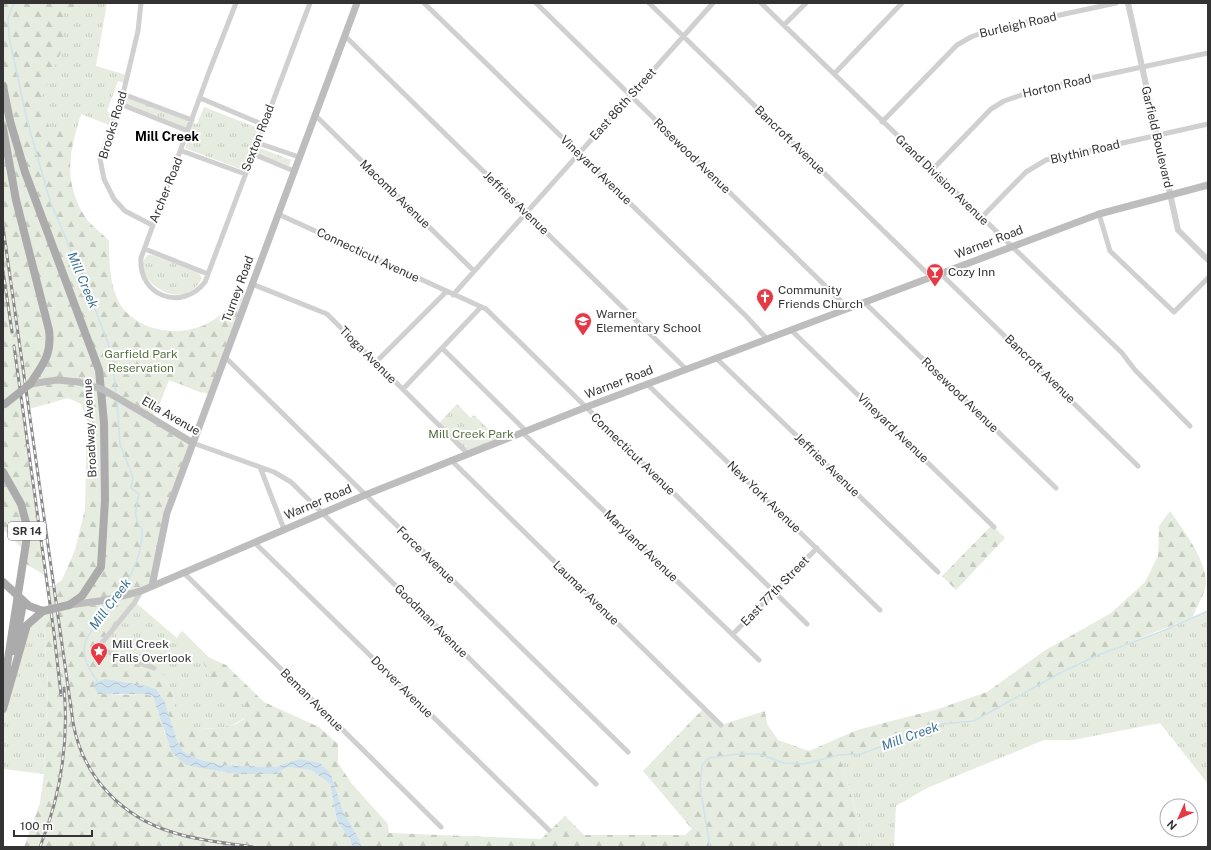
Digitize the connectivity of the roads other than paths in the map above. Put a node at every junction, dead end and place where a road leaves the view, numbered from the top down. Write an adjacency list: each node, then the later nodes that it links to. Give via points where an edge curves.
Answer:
1 (141, 3): 21 (street, Brooks Road, via 138,31)
2 (236, 3): 23 (street, Archer Road)
3 (310, 3): 29 (street, Sexton Road)
4 (357, 3): 15 (main road, Turney Road)
5 (424, 3): 36 (street, Vineyard Avenue)
6 (536, 3): 22 (street, Rosewood Avenue)
7 (649, 3): 16 (street, Bancroft Avenue)
8 (713, 3): 16 (street, East 86th Street)
9 (761, 3): 14 (street, Grand Division Avenue)
10 (806, 3): 14 (street)
11 (902, 3): 19 (street)
12 (1116, 3): 27 (street, Burleigh Road, via 990,30 971,37 957,45)
13 (1128, 3): 18 (street, Garfield Boulevard)
14 (784, 25): 19 (street, Grand Division Avenue)
15 (346, 37): 25 (main road, Turney Road); 43 (street, Jeffries Avenue)
16 (683, 37): 22 (street, East 86th Street); 54 (street, Bancroft Avenue)
17 (1208, 53): 18 (street, Horton Road)
18 (1141, 68): 32 (street, Garfield Boulevard); 38 (street, Horton Road, via 1039,89 1004,101 991,109)
19 (834, 74): 27 (street, Grand Division Avenue)
20 (3, 86): 96 (main road, Broadway Avenue, via 25,172 99,370 104,423 105,500 101,567 82,596)
21 (123, 94): 24 (street, Brooks Road); 26 (street)
22 (631, 96): 36 (street, East 86th Street); 61 (street, Rosewood Avenue)
23 (200, 98): 26 (street, Archer Road); 29 (street)
24 (120, 104): 31 (street); 47 (street, Brooks Road, via 100,158 104,179 114,199 125,211)
25 (316, 116): 37 (main road, Turney Road); 51 (street, Macomb Avenue)
26 (192, 120): 31 (street, Archer Road)
27 (882, 122): 38 (street, Grand Division Avenue)
28 (1208, 124): 32 (street, Blythin Road)
29 (264, 125): 33 (street, Sexton Road)
30 (3, 128): 69 (main road, via 16,200 49,330 47,359)
31 (188, 131): 34 (street, Archer Road)
32 (1156, 135): 42 (street, Garfield Boulevard); 46 (street, Blythin Road, via 1046,160 1026,172)
33 (258, 143): 35 (street, Sexton Road); 37 (street)
34 (182, 151): 40 (street); 47 (street, Archer Road)
35 (253, 154): 39 (street); 40 (street, Sexton Road)
36 (579, 154): 43 (street, East 86th Street); 63 (street, Vineyard Avenue)
37 (300, 158): 39 (main road, Turney Road)
38 (932, 170): 46 (street, Grand Division Avenue)
39 (294, 171): 44 (main road, Turney Road)
40 (245, 174): 52 (street, Sexton Road)
41 (1208, 185): 42 (main road, Warner Road)
42 (1170, 194): 45 (main road, Warner Road); 50 (street, Garfield Boulevard, via 1178,230)
43 (527, 212): 51 (street, East 86th Street); 68 (street, Jeffries Avenue)
44 (278, 214): 56 (main road, Turney Road); 57 (street, Connecticut Avenue)
45 (1100, 214): 48 (main road, Warner Road); 55 (street, via 1110,251 1174,312)
46 (982, 218): 48 (street, Grand Division Avenue)
47 (152, 225): 49 (street, Archer Road)
48 (1011, 247): 53 (main road, Warner Road); 74 (street, Grand Division Avenue, via 1122,353 1135,370)
49 (145, 249): 52 (street); 52 (street, Archer Road, via 141,263 142,275 151,288 164,296 188,296 201,287)
50 (1208, 260)
51 (474, 271): 58 (street, East 86th Street)
52 (208, 274)
53 (941, 274): 54 (main road, Warner Road); 79 (street, Bancroft Avenue)
54 (930, 277): 59 (main road, Warner Road)
55 (1208, 278)
56 (252, 284): 65 (main road, Turney Road); 67 (street, Tioga Avenue, via 327,314)
57 (446, 292): 58 (street, Connecticut Avenue); 67 (street)
58 (453, 295): 60 (street, Connecticut Avenue)
59 (864, 302): 61 (main road, Warner Road); 82 (street, Rosewood Avenue)
60 (481, 307): 64 (street); 73 (street, Connecticut Avenue, via 486,309)
61 (848, 308): 62 (main road, Warner Road)
62 (791, 330): 63 (main road, Warner Road); 85 (street, Vineyard Avenue)
63 (767, 339): 66 (main road, Warner Road)
64 (442, 348): 71 (street); 75 (street, Maryland Avenue)
65 (225, 357): 76 (main road, Turney Road); 83 (street, Force Avenue)
66 (717, 359): 68 (main road, Warner Road); 90 (street, Jeffries Avenue)
67 (376, 362): 71 (street, Tioga Avenue)
68 (686, 369): 70 (main road, Warner Road)
69 (30, 384): 72 (main road, bridge); 76 (main road, Ella Avenue, bridge, via 57,380 79,382 104,390)
70 (647, 384): 73 (main road, Warner Road); 88 (street, New York Avenue)
71 (403, 389): 77 (street, Tioga Avenue)
72 (4, 405)
73 (585, 408): 75 (main road, Warner Road); 94 (street, Connecticut Avenue)
74 (1190, 426)
75 (524, 432): 77 (main road, Warner Road); 100 (street, Maryland Avenue)
76 (193, 443): 80 (street, Ella Avenue); 92 (main road, Turney Road, via 167,513)
77 (467, 453): 78 (main road, Warner Road)
78 (451, 460): 83 (main road, Warner Road); 105 (street, Laumar Avenue)
79 (1138, 466)
80 (260, 467): 84 (street, Goodman Avenue, via 291,482); 86 (street)
81 (3, 472): 95 (main road, SR 14, via 21,504 28,530)
82 (1056, 488)
83 (365, 495): 84 (main road, Warner Road); 106 (street, Force Avenue)
84 (322, 514): 86 (main road, Warner Road); 107 (street, Goodman Avenue)
85 (994, 527)
86 (284, 529): 87 (main road, Warner Road)
87 (255, 542): 89 (main road, Warner Road); 109 (street, Dorver Avenue)
88 (817, 548): 94 (street, East 77th Street); 97 (street, New York Avenue)
89 (183, 572): 92 (main road, Warner Road); 108 (street, Beman Avenue)
90 (938, 572)
91 (3, 582): 95 (main road)
92 (152, 586): 93 (main road, Warner Road)
93 (141, 591): 96 (main road, Warner Road); 102 (street, via 101,644 108,652)
94 (775, 591): 99 (street, Connecticut Avenue); 100 (street, East 77th Street)
95 (17, 596): 98 (main road, via 29,606); 103 (main road, via 22,615)
96 (69, 606): 98 (main road, Warner Road, bridge)
97 (880, 610)
98 (43, 611): 103 (main road, via 27,625)
99 (807, 624)
100 (732, 634): 101 (street, Maryland Avenue)
101 (760, 660)
102 (154, 668)
103 (5, 695): 104 (main road)
104 (3, 709)
105 (720, 725)
106 (628, 752)
107 (596, 784)
108 (441, 827)
109 (549, 830)

